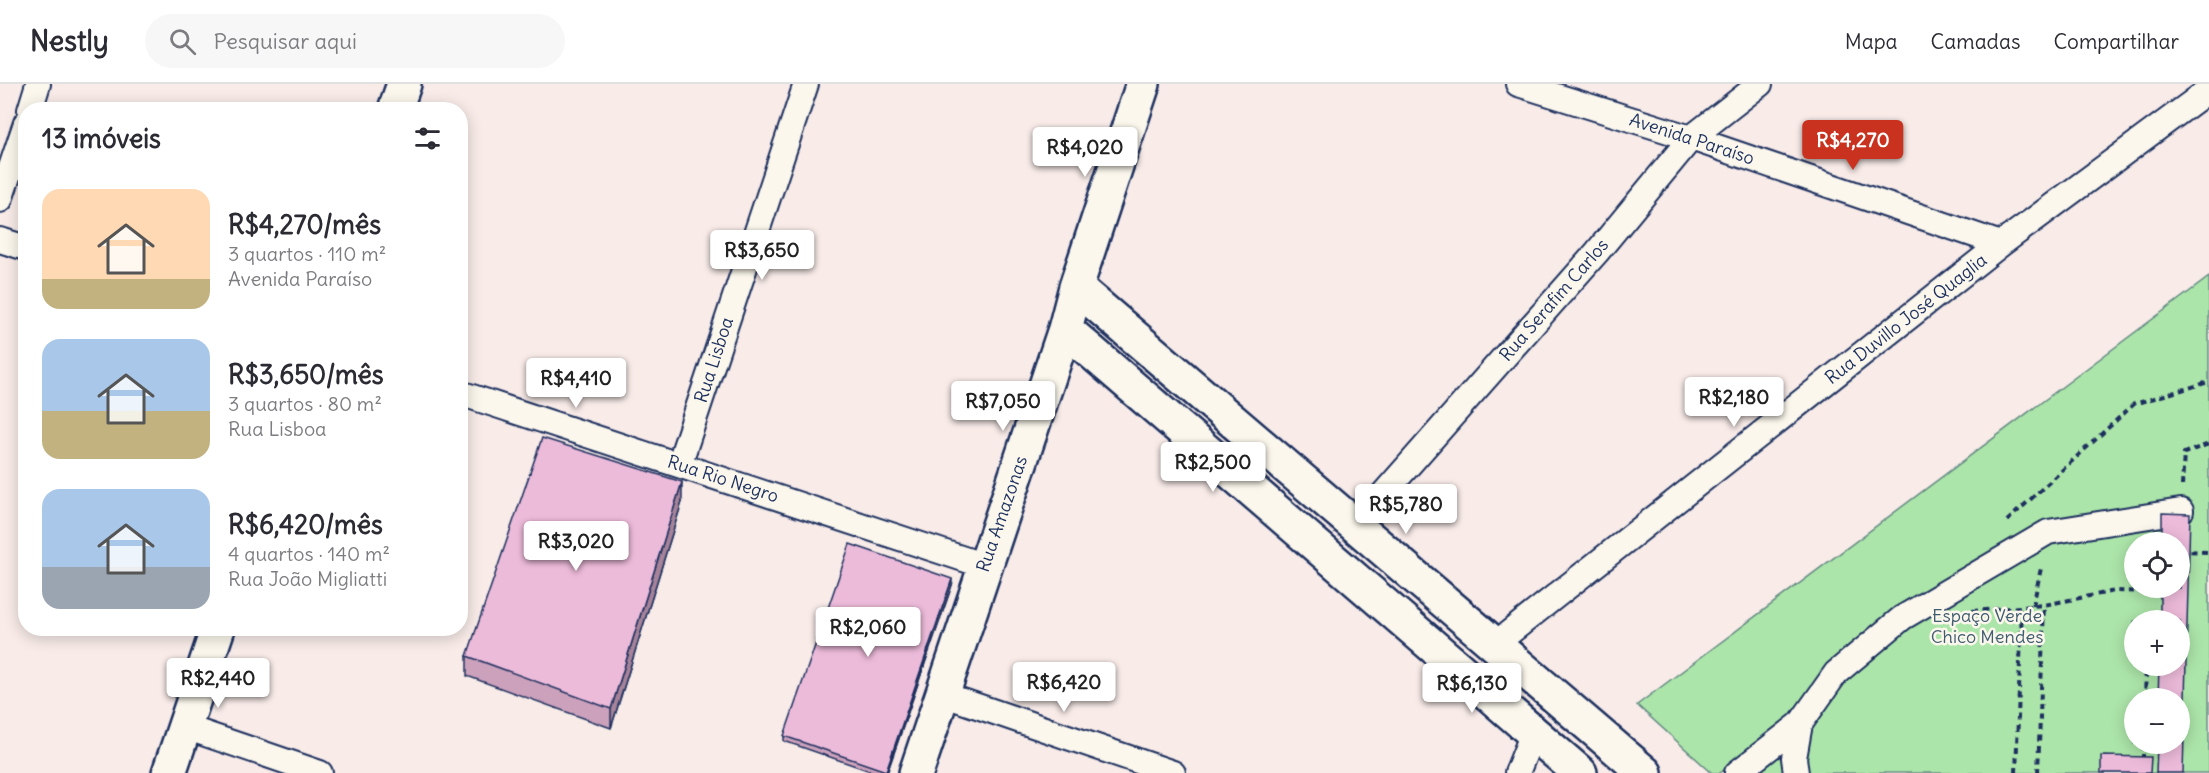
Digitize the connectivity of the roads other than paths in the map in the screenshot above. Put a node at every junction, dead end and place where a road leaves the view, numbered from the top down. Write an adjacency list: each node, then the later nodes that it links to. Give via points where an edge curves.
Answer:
1 (38, 84): 8 (street)
2 (404, 84): 9 (main road)
3 (806, 84): 19 (street, Rua Lisboa)
4 (1143, 84): 16 (main road, Rua Amazonas)
5 (1518, 84): 10 (street, Avenida Paraíso)
6 (1761, 84): 10 (street, Rua Serafim Carlos)
7 (2209, 90): 14 (street, Rua Duvillo José Quaglia)
8 (32, 102)
9 (398, 102)
10 (1691, 138): 14 (street, Avenida Paraíso); 21 (street, Rua Serafim Carlos, via 1597,252)
11 (18, 147): 12 (street)
12 (0, 200)
13 (0, 240): 15 (street)
14 (2001, 244): 24 (street, Rua Duvillo José Quaglia)
15 (18, 246)
16 (1076, 287): 17 (main road, Rua Amazonas); 21 (main road)
17 (1065, 329): 22 (main road, Rua Amazonas); 28 (main road)
18 (468, 396): 19 (street, Rua Rio Negro)
19 (679, 465): 22 (street, Rua Rio Negro)
20 (2181, 511): 26 (street, via 2048,532 1902,618 1836,674)
21 (1355, 526): 24 (main road)
22 (985, 566): 25 (main road, Rua Amazonas)
23 (215, 636): 27 (main road)
24 (1495, 644): 35 (main road)
25 (942, 694): 31 (main road, Rua Amazonas); 32 (street)
26 (1800, 724): 36 (street); 37 (street, via 1794,758)
27 (185, 726): 29 (main road); 30 (street)
28 (1533, 733): 33 (street); 34 (main road)
29 (169, 773)
30 (320, 773)
31 (916, 773)
32 (1173, 773)
33 (1517, 773)
34 (1580, 773)
35 (1645, 773)
36 (1737, 773)
37 (1796, 773)

